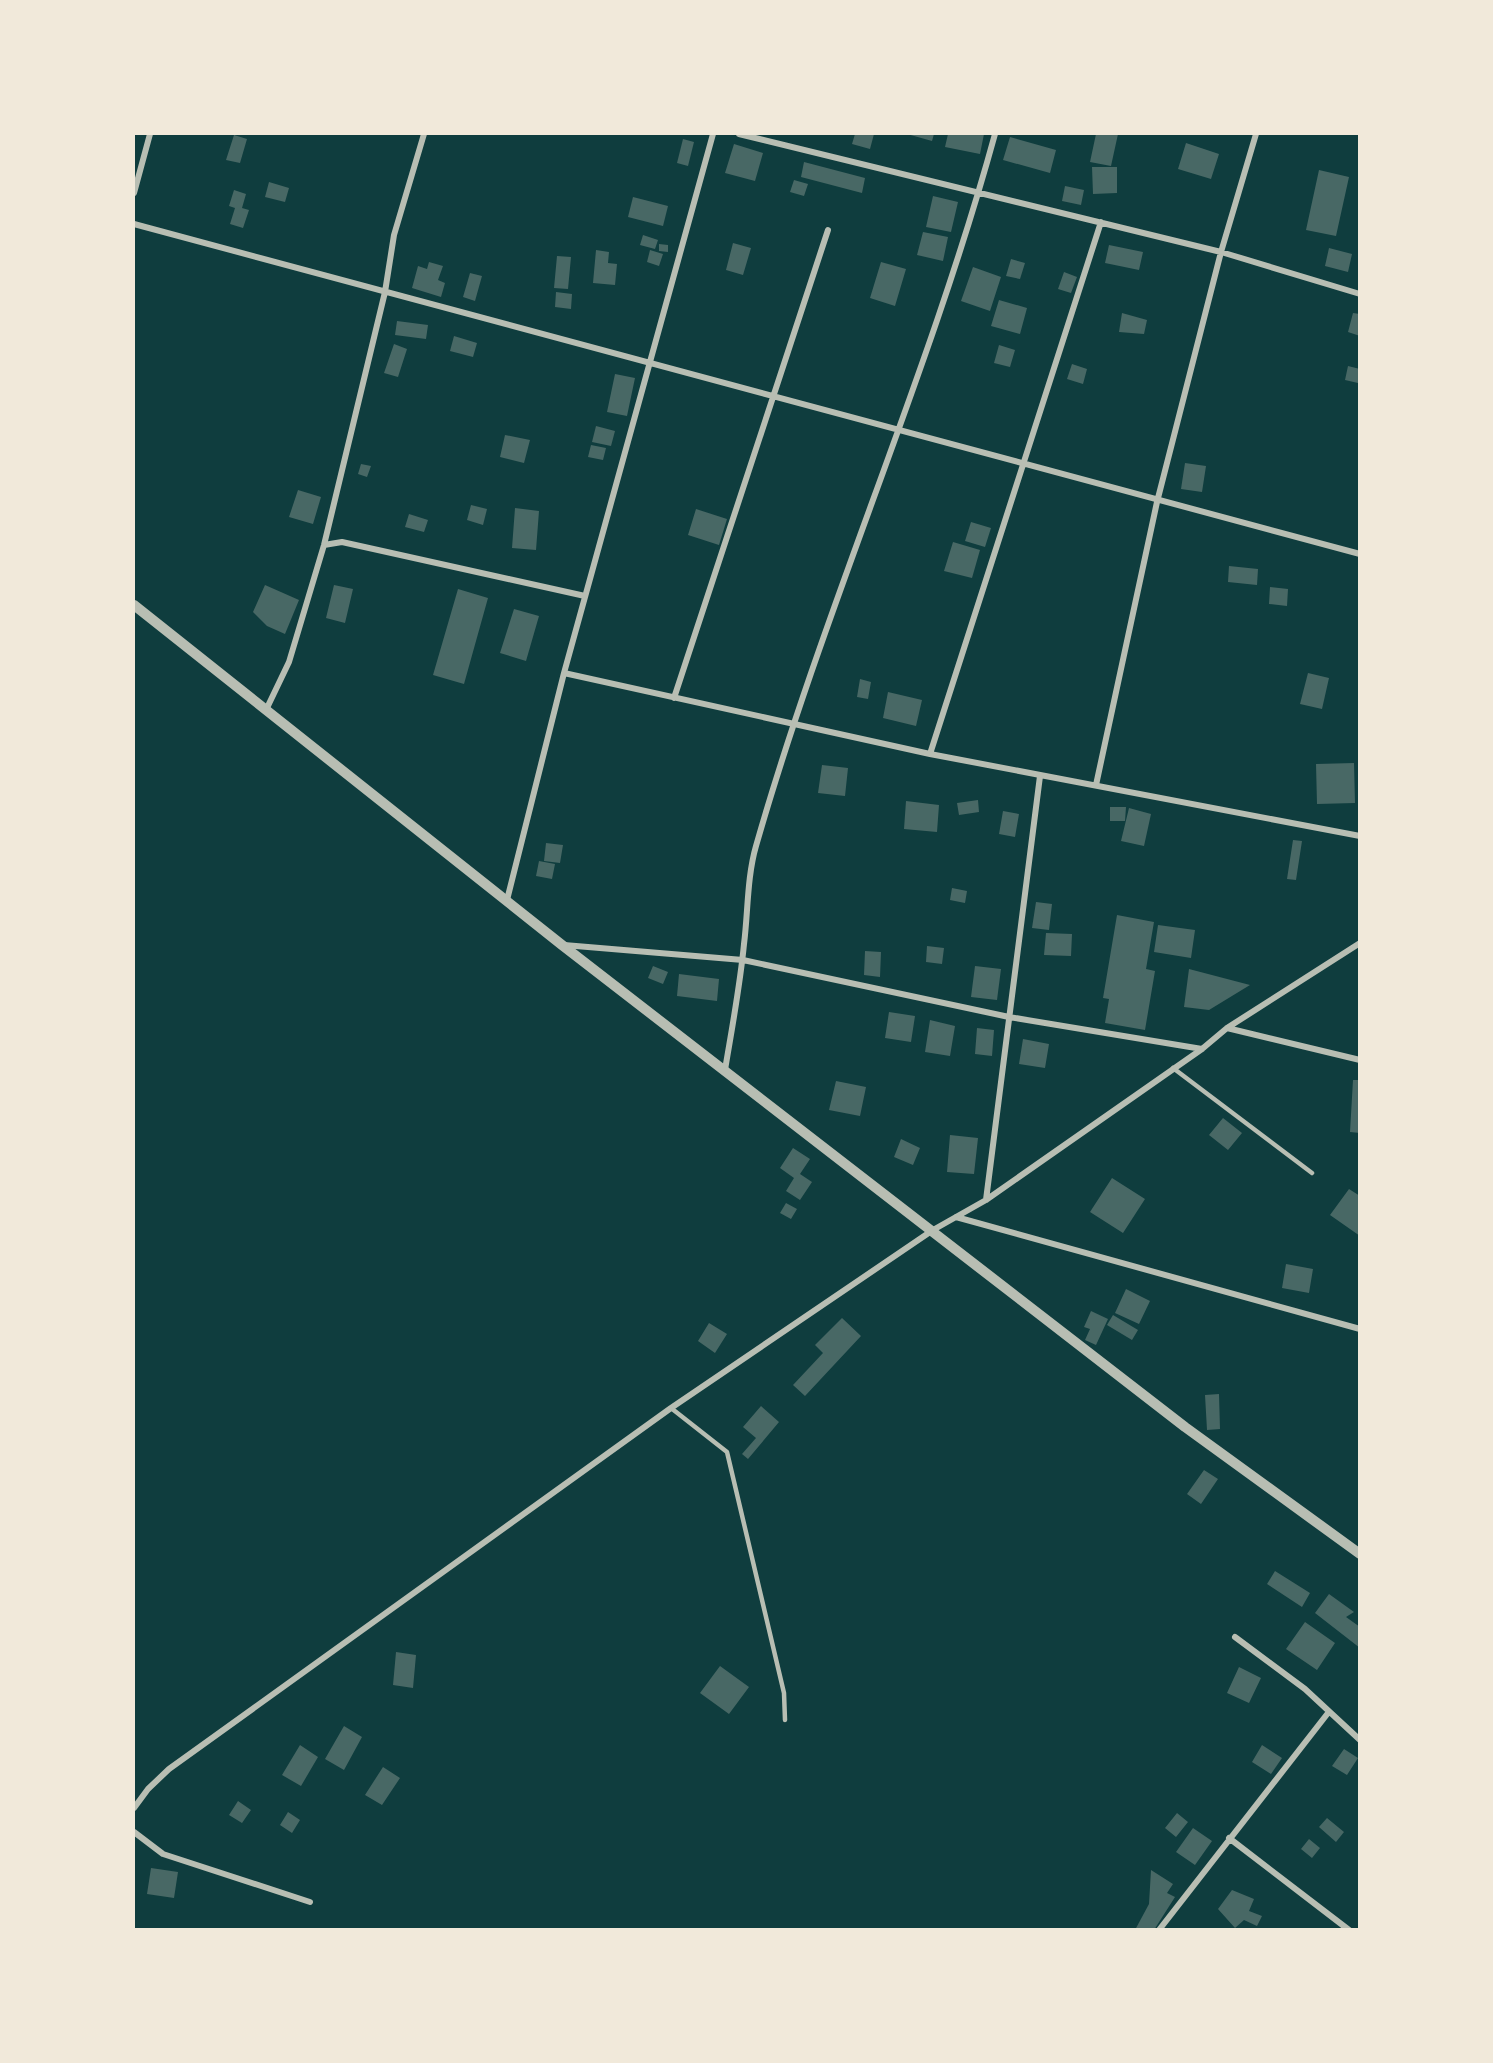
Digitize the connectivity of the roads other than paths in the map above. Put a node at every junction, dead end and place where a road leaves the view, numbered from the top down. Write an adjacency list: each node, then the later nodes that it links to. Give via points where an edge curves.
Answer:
1 (150, 134): 7 (street)
2 (424, 134): 13 (street, via 394,235)
3 (713, 134): 15 (street)
4 (739, 134): 8 (street)
5 (995, 134): 8 (street)
6 (1256, 134): 12 (street)
7 (134, 193)
8 (978, 194): 9 (street); 17 (street)
9 (1101, 222): 12 (street); 18 (street)
10 (134, 224): 13 (street)
11 (828, 230): 16 (street)
12 (1221, 252): 14 (street); 19 (street)
13 (385, 292): 15 (street); 20 (street)
14 (1359, 294)
15 (650, 361): 16 (street); 22 (street)
16 (773, 398): 17 (street); 25 (street)
17 (897, 431): 18 (street); 27 (street)
18 (1022, 465): 19 (street); 28 (street)
19 (1156, 502): 21 (street); 30 (street)
20 (324, 545): 22 (street, via 342,542); 26 (street, via 289,662)
21 (1359, 554)
22 (585, 597): 24 (street)
23 (134, 606): 26 (street)
24 (564, 673): 25 (street); 32 (street)
25 (674, 698): 27 (street)
26 (266, 710): 32 (street)
27 (794, 726): 28 (street); 35 (street, via 755,850)
28 (930, 754): 29 (street)
29 (1040, 776): 30 (street); 36 (street)
30 (1096, 785): 31 (street)
31 (1359, 836)
32 (507, 900): 34 (street)
33 (1359, 943): 37 (street)
34 (562, 945): 35 (street); 41 (street)
35 (743, 960): 36 (street); 41 (street)
36 (1009, 1017): 38 (street); 43 (street)
37 (1227, 1029): 38 (street); 39 (street)
38 (1202, 1049): 40 (street)
39 (1359, 1060)
40 (1173, 1068): 42 (lane); 43 (street)
41 (725, 1070): 45 (street)
42 (1312, 1173)
43 (986, 1200): 44 (street)
44 (956, 1217): 45 (street); 46 (street)
45 (933, 1230): 47 (street); 48 (street, via 1185,1427)
46 (1359, 1329)
47 (671, 1408): 51 (lane, via 727,1452 784,1693); 53 (street, via 169,1769)
48 (1359, 1554)
49 (1235, 1637): 50 (street, via 1305,1689)
50 (1328, 1713): 52 (street); 55 (street)
51 (785, 1720)
52 (1359, 1740)
53 (134, 1808)
54 (134, 1832): 56 (street, via 163,1854)
55 (1229, 1838): 57 (street); 58 (street)
56 (310, 1902)
57 (1160, 1929)
58 (1349, 1929)

